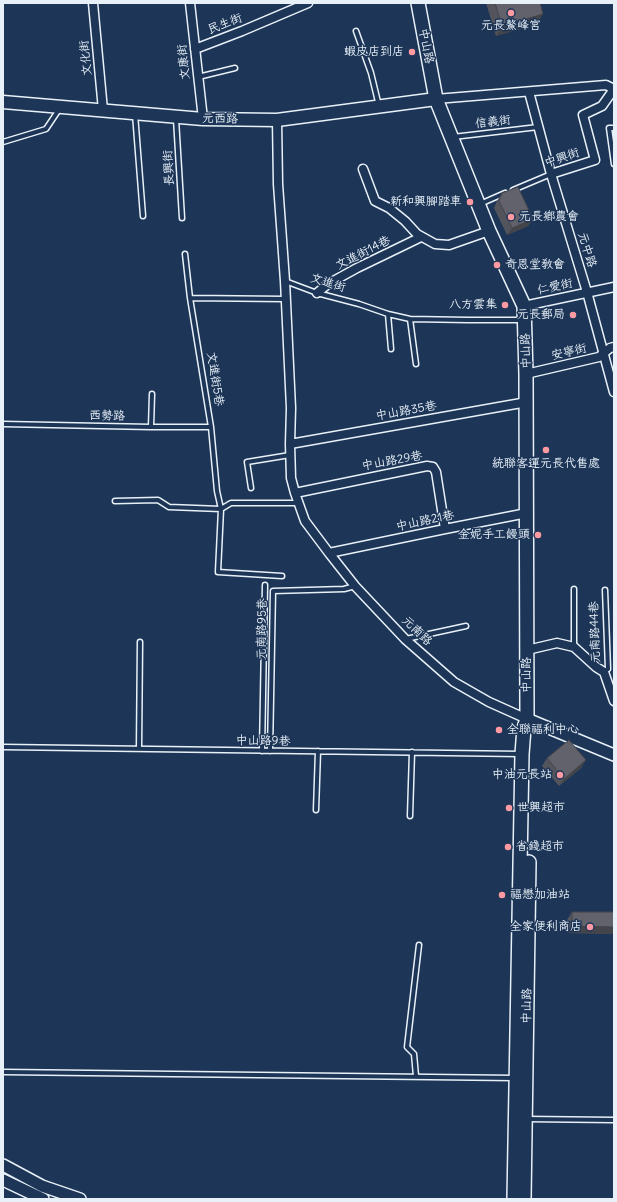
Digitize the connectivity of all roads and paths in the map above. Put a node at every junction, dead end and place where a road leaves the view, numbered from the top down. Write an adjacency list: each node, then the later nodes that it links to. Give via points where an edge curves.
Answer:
1 (93, 3): 15 (street, 文化街)
2 (190, 3): 6 (street, 文康街)
3 (308, 3): 6 (street, 民生街)
4 (418, 3): 11 (main road, 中山路)
5 (356, 31): 14 (lane, via 371,73)
6 (195, 49): 8 (street, 文康街)
7 (235, 68): 8 (lane)
8 (198, 77): 18 (street, 文康街)
9 (614, 89): 10 (street, 中興街, via 606,85); 26 (street, 中興街, via 602,106 583,115 595,160)
10 (529, 92): 11 (street, 中興街); 20 (street, 元中路)
11 (436, 99): 14 (main road, 元西路); 22 (main road, 中山路)
12 (3, 102): 13 (main road, 元西路)
13 (62, 106): 15 (main road, 元西路); 23 (lane, via 46,129)
14 (379, 107): 19 (main road, 元西路)
15 (103, 110): 16 (main road, 元西路)
16 (134, 113): 17 (main road, 元西路); 28 (lane)
17 (176, 117): 18 (main road, 元西路); 29 (lane, 長興街)
18 (203, 119): 19 (main road, 元西路)
19 (277, 120): 33 (street, via 278,184)
20 (538, 127): 22 (lane, 信義街); 26 (street, 元中路)
21 (614, 128): 24 (lane, via 609,128)
22 (451, 138): 27 (main road, 中山路)
23 (3, 142)
24 (614, 164)
25 (363, 169): 31 (street, via 375,201 389,208)
26 (551, 174): 27 (lane, 中興街); 35 (street, 元中路)
27 (478, 204): 30 (main road, 中山路)
28 (143, 216)
29 (182, 218)
30 (488, 231): 31 (street, via 449,245 435,244); 39 (main road, 中山路)
31 (421, 237): 36 (street, 文進街14巷, via 328,284)
32 (185, 254): 37 (lane, 文進街5巷)
33 (285, 281): 36 (lane, 文進街); 38 (street)
34 (614, 287): 35 (street, 仁愛街)
35 (587, 292): 39 (street, 仁愛街); 45 (street, 元中路)
36 (317, 294): 40 (lane, 文進街)
37 (190, 298): 38 (lane); 53 (lane, 文進街5巷)
38 (285, 299): 54 (street)
39 (524, 306): 42 (main road, 中山路)
40 (388, 314): 41 (lane, 文進街); 44 (lane)
41 (410, 319): 42 (lane, 文進街); 46 (lane)
42 (524, 320): 47 (main road, 中山路)
43 (614, 347): 45 (street, 安寧街)
44 (391, 349)
45 (603, 353): 47 (street, 安寧街, via 599,357); 48 (street, 元中路)
46 (416, 364)
47 (526, 374): 50 (main road, 中山路)
48 (614, 392)
49 (152, 394): 52 (lane)
50 (527, 402): 54 (street, 中山路35巷); 61 (main road, 中山路)
51 (3, 424): 52 (lane, 西勢路)
52 (151, 427): 53 (lane, 西勢路)
53 (210, 427): 60 (lane, 文進街5巷)
54 (290, 444): 55 (street, 元南路)
55 (290, 454): 56 (lane, via 247,462); 57 (street, 元南路, via 291,478)
56 (251, 488)
57 (295, 492): 59 (street, 元南路); 62 (street, 中山路29巷, via 427,466 433,467)
58 (115, 501): 60 (lane, via 158,500 169,507)
59 (298, 503): 60 (lane, via 231,503); 63 (street, 元南路, via 305,521)
60 (221, 508): 64 (lane, 文進街5巷, via 218,572)
61 (527, 513): 62 (street, 中山路21巷); 73 (main road, 中山路)
62 (445, 529): 63 (street, 中山路21巷)
63 (329, 553): 66 (street, 元南路)
64 (282, 576)
65 (265, 585): 79 (lane)
66 (355, 586): 70 (street, 元南路); 80 (lane, 元南路95巷, via 344,589 273,591)
67 (574, 589): 72 (lane)
68 (606, 590): 74 (lane, 元南路44巷, via 608,669)
69 (466, 626): 70 (lane)
70 (405, 639): 76 (street, 元南路, via 454,682 489,702)
71 (140, 642): 78 (lane)
72 (574, 647): 73 (street, 元南路44巷, via 557,643); 74 (street, 元南路44巷)
73 (527, 650): 76 (main road, 中山路)
74 (604, 672): 75 (street, 元南路44巷)
75 (614, 701)
76 (527, 719): 83 (main road, 中山路); 84 (street, 元南路); 90 (main road, 中山路, via 531,729)
77 (3, 747): 78 (lane, 中山路9巷)
78 (140, 749): 79 (lane, 中山路9巷)
79 (262, 751): 80 (lane, 中山路9巷)
80 (270, 751): 81 (lane, 中山路9巷)
81 (318, 751): 82 (lane, 中山路9巷); 85 (lane)
82 (412, 752): 83 (lane, 中山路9巷); 86 (lane)
83 (522, 754): 90 (main road, 中山路)
84 (614, 755)
85 (316, 810)
86 (410, 816)
87 (419, 945): 89 (lane, via 407,1047 414,1054)
88 (3, 1072): 89 (lane)
89 (416, 1076): 90 (lane)
90 (520, 1078): 91 (main road, 中山路)
91 (520, 1119): 92 (lane); 97 (main road, 中山路); 98 (main road, 中山路)
92 (614, 1120)
93 (3, 1165): 96 (street, via 42,1186)
94 (3, 1180): 95 (street)
95 (43, 1199)
96 (80, 1199)
97 (514, 1199)
98 (524, 1199)

